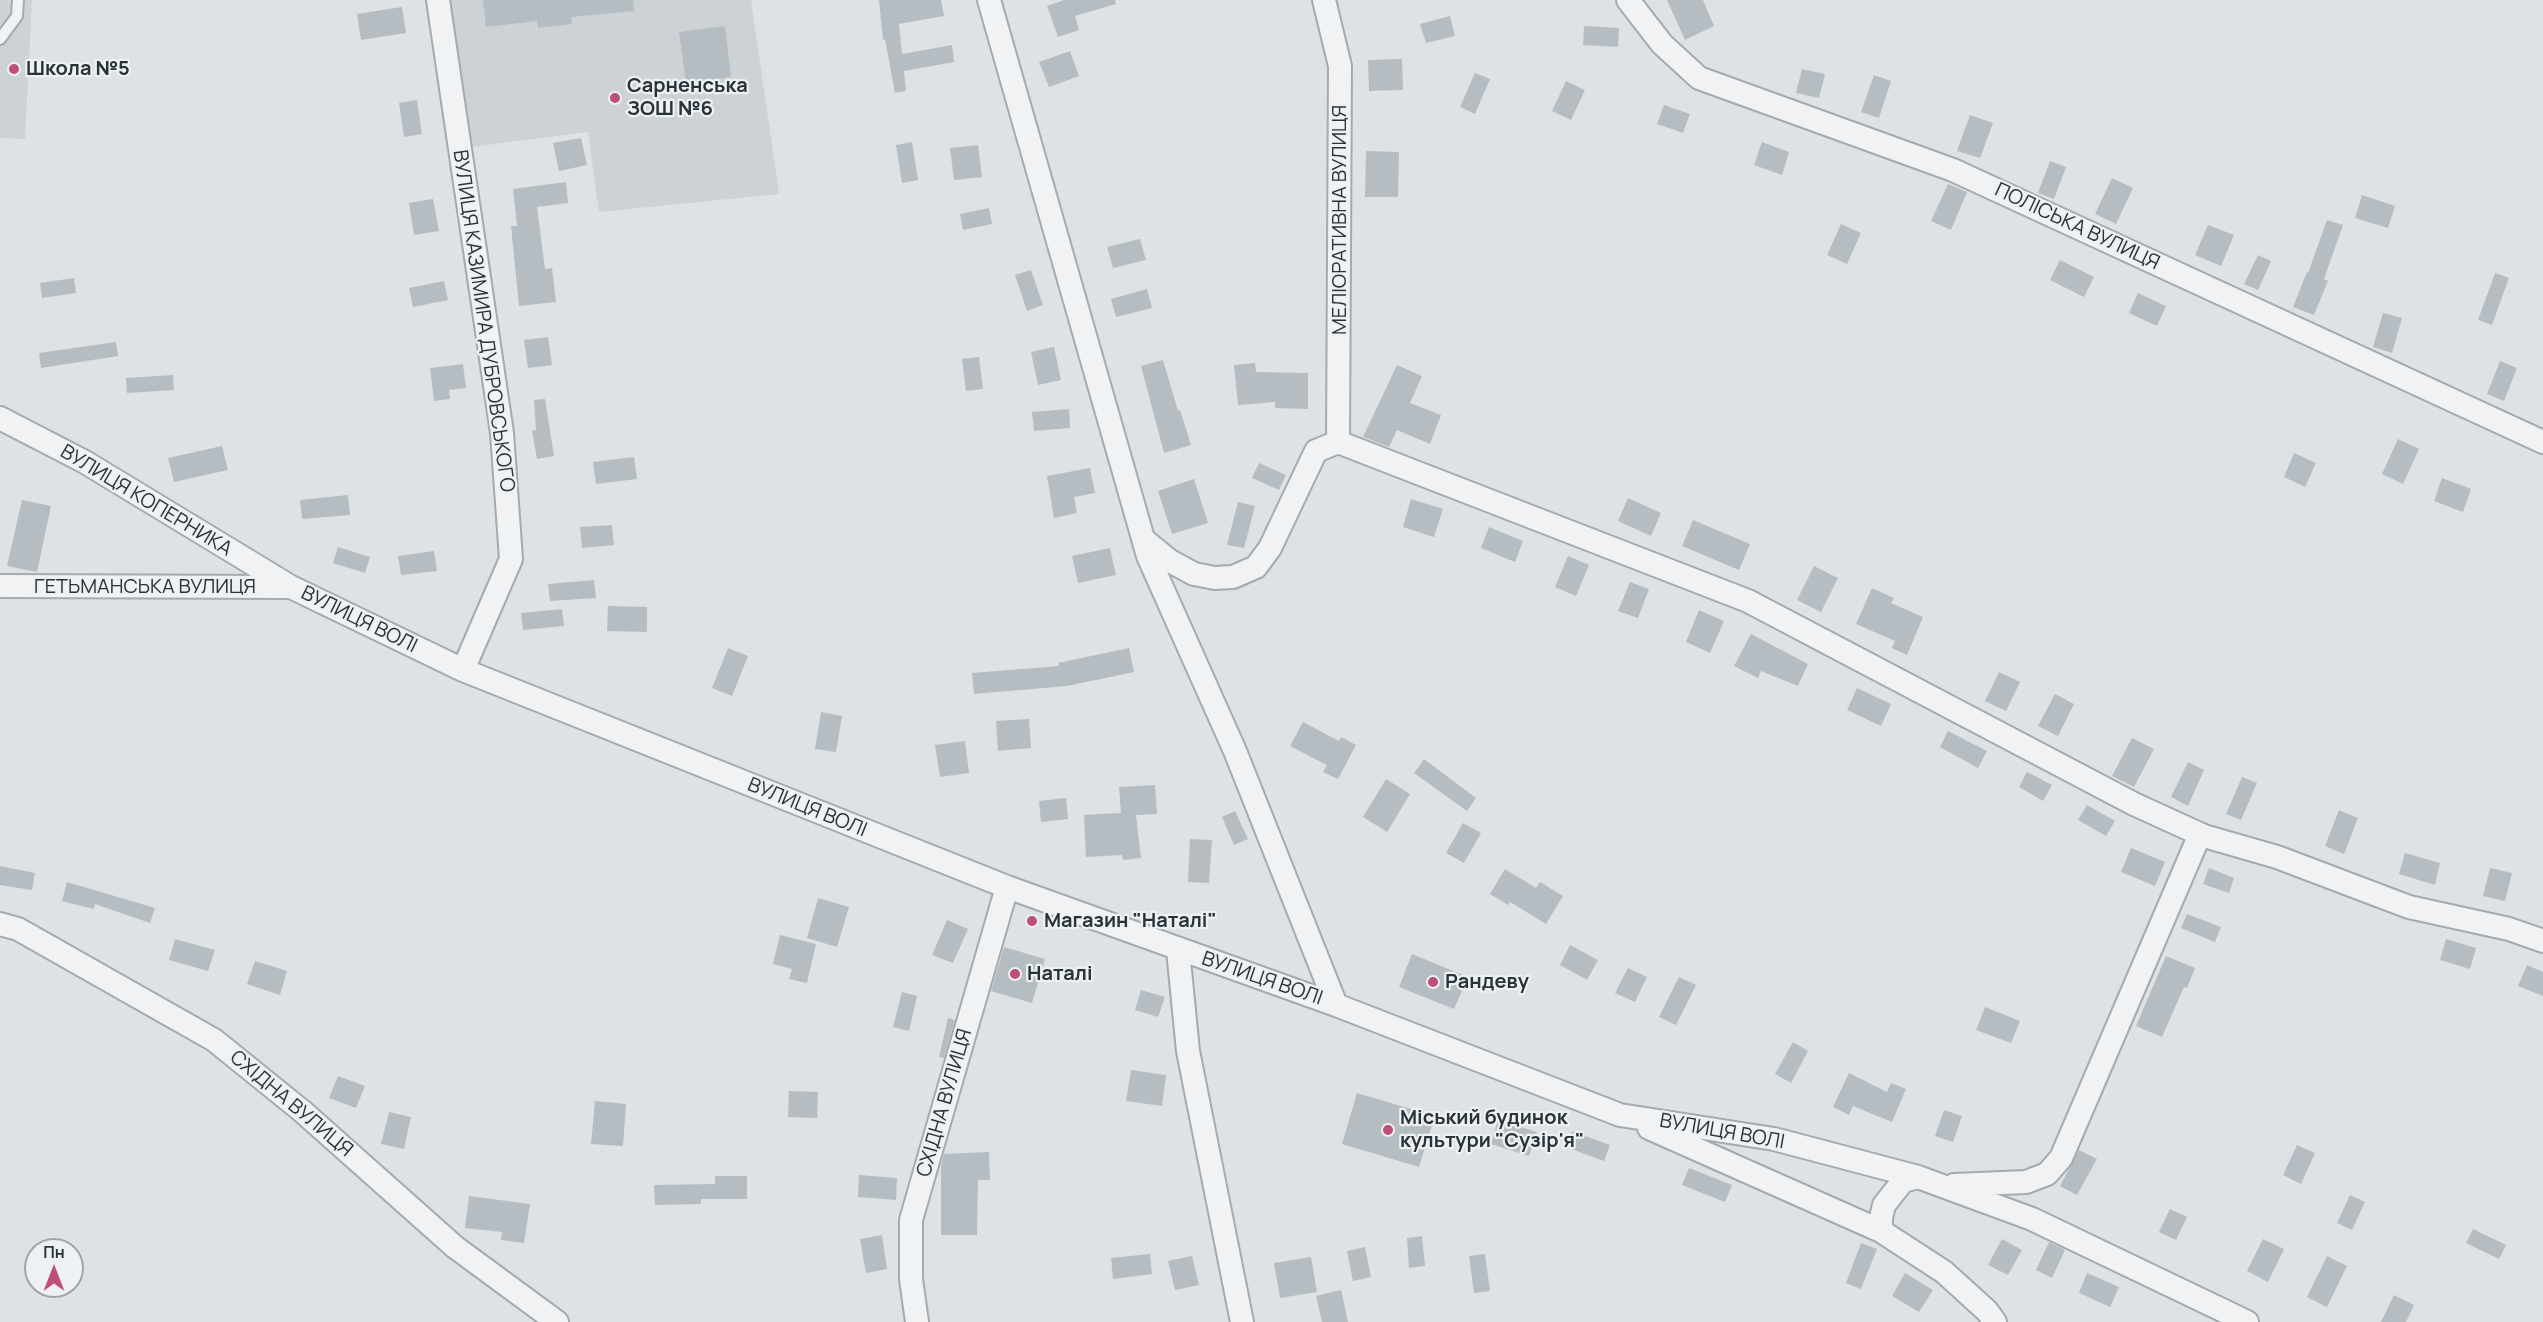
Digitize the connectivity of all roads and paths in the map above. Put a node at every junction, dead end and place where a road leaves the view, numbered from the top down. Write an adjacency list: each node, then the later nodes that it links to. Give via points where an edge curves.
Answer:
1 (18, 0): 6 (lane, via 17,16)
2 (438, 0): 13 (street, ВУЛИЦЯ КАЗИМИРА ДУБРОВСЬКОГО, via 502,433 511,559)
3 (989, 0): 10 (street)
4 (1324, 0): 8 (street, МЕЛІОРАТИВНА ВУЛИЦЯ, via 1340,66)
5 (1628, 0): 9 (street, ПОЛІСЬКА ВУЛИЦЯ, via 1662,44 1699,78 1953,170)
6 (0, 39)
7 (0, 418): 12 (street, ВУЛИЦЯ КОПЕРНИКА, via 85,462)
8 (1338, 442): 10 (street, via 1316,452 1270,548 1256,567 1233,577 1194,573 1170,561); 14 (street, via 1748,601 2134,804)
9 (2543, 442)
10 (1143, 539): 19 (street, via 1235,750)
11 (0, 586): 12 (street, ГЕТЬМАНСЬКА ВУЛИЦЯ)
12 (291, 587): 13 (street, ВУЛИЦЯ ВОЛІ)
13 (463, 670): 15 (street, ВУЛИЦЯ ВОЛІ)
14 (2200, 834): 17 (street, via 2277,857 2409,907 2509,929); 22 (street, via 2061,1158 2047,1174 2026,1182)
15 (1007, 888): 18 (street, ВУЛИЦЯ ВОЛІ); 25 (street, СХІДНА ВУЛИЦЯ, via 911,1220 911,1279)
16 (0, 924): 24 (street, СХІДНА ВУЛИЦЯ, via 18,929 214,1040 302,1111 455,1247)
17 (2543, 941)
18 (1178, 950): 19 (street, ВУЛИЦЯ ВОЛІ); 26 (street, via 1188,1051)
19 (1336, 1005): 20 (street, ВУЛИЦЯ ВОЛІ)
20 (1620, 1115): 21 (street, ВУЛИЦЯ ВОЛІ, via 1774,1139); 23 (street)
21 (1918, 1177): 22 (street, ВУЛИЦЯ ВОЛІ); 23 (street, via 1903,1181 1884,1205)
22 (1940, 1186): 28 (street, ВУЛИЦЯ ВОЛІ, via 2032,1219)
23 (1881, 1231): 27 (street, via 1944,1272)
24 (557, 1322)
25 (917, 1322)
26 (1242, 1322)
27 (1995, 1322)
28 (2247, 1322)

